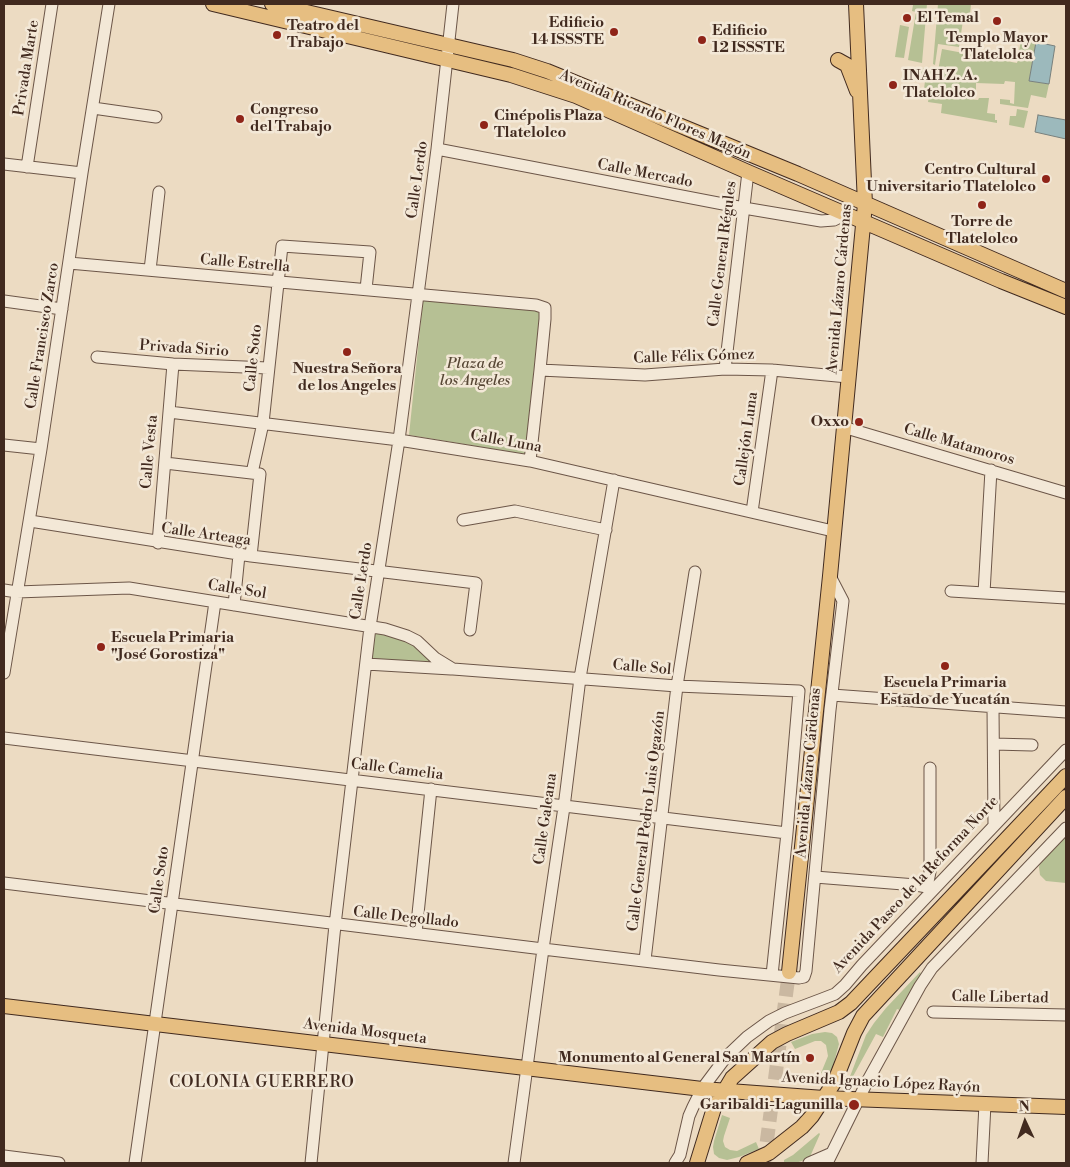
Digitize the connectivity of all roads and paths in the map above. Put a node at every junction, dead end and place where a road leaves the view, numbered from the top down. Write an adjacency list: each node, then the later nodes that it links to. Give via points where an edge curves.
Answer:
1 (52, 4): 14 (street, Privada Marte)
2 (109, 4): 10 (street, Calle Francisco Zarco)
3 (213, 4): 7 (main road, Avenida Ricardo Flores Magón)
4 (272, 4): 7 (main road, Avenida Ricardo Flores Magón)
5 (453, 4): 7 (street, Calle Lerdo)
6 (856, 4): 9 (main road, Avenida Lázaro Cárdenas)
7 (448, 52): 12 (street, Calle Lerdo); 15 (main road, Avenida Ricardo Flores Magón, via 576,96); 18 (main road, Avenida Ricardo Flores Magón, via 513,60 564,78)
8 (838, 60): 9 (main road, via 847,65)
9 (861, 104): 18 (main road, Avenida Lázaro Cárdenas)
10 (93, 108): 11 (street); 16 (street, Calle Francisco Zarco)
11 (156, 117)
12 (437, 149): 19 (street, Calle Mercado); 27 (street, Calle Lerdo)
13 (4, 164): 14 (street)
14 (27, 167): 16 (street)
15 (748, 172): 19 (street, Calle General Régules); 20 (main road, Avenida Ricardo Flores Magón)
16 (82, 173): 22 (street, Calle Francisco Zarco)
17 (159, 192): 23 (street)
18 (865, 204): 21 (main road, Avenida Lázaro Cárdenas); 26 (main road, Avenida Ricardo Flores Magón)
19 (744, 208): 20 (street, Calle Mercado, via 821,221 834,220); 34 (street, Calle General Régules)
20 (846, 214): 21 (main road, Avenida Ricardo Flores Magón)
21 (863, 221): 29 (main road, Avenida Ricardo Flores Magón); 37 (main road, Avenida Lázaro Cárdenas)
22 (69, 263): 23 (street, Calle Estrella); 30 (street, Calle Francisco Zarco)
23 (150, 270): 24 (street, Calle Estrella)
24 (278, 282): 25 (street, Calle Estrella); 25 (street, Calle Soto, via 282,246 370,252); 33 (street, Calle Soto)
25 (366, 289): 27 (street, Calle Estrella)
26 (1066, 291)
27 (417, 294): 35 (street, Calle Estrella, via 545,308); 41 (street, Calle Lerdo)
28 (4, 301): 30 (street)
29 (1066, 307)
30 (62, 309): 43 (street, Calle Francisco Zarco)
31 (97, 357): 32 (street, Privada Sirio)
32 (173, 364): 33 (street, Privada Sirio); 38 (street, Calle Vesta)
33 (268, 368): 39 (street, Calle Soto)
34 (725, 369): 35 (street, Calle Félix Gómez, via 645,375); 36 (street, Calle Félix Gómez)
35 (540, 370): 44 (street)
36 (772, 370): 37 (street, Calle Félix Gómez); 50 (street, Callejón Luna)
37 (848, 377): 40 (main road, Avenida Lázaro Cárdenas)
38 (168, 412): 39 (street, Calle Luna); 45 (street, Calle Vesta)
39 (263, 423): 41 (street, Calle Luna); 47 (street, Calle Soto)
40 (843, 427): 46 (street, Calle Matamoros); 54 (main road, Avenida Lázaro Cárdenas)
41 (399, 440): 44 (street, Calle Luna); 58 (street, Calle Lerdo)
42 (4, 445): 43 (street)
43 (41, 449): 52 (street, Calle Francisco Zarco)
44 (530, 461): 48 (street, Calle Luna)
45 (164, 463): 47 (street); 55 (street, Calle Vesta)
46 (991, 470): 49 (street, Calle Matamoros); 64 (street)
47 (256, 473): 57 (street, Calle Soto)
48 (614, 480): 50 (street, Calle Luna); 53 (street, Calle Galeana)
49 (1066, 493)
50 (752, 512): 54 (street, Calle Luna)
51 (463, 520): 53 (street, via 515,511)
52 (30, 521): 55 (street, Calle Arteaga); 63 (street, Calle Francisco Zarco)
53 (606, 530): 73 (street, Calle Galeana)
54 (833, 530): 60 (main road, Avenida Lázaro Cárdenas)
55 (158, 543): 56 (street, Calle Arteaga)
56 (239, 555): 57 (street, Calle Arteaga); 67 (street)
57 (251, 556): 58 (street, Calle Arteaga)
58 (379, 571): 68 (street, Calle Lerdo); 69 (street, Calle Arteaga, via 476,583)
59 (695, 572): 74 (street, Calle General Pedro Luis Ogazón)
60 (830, 576): 75 (street, Avenida Lázaro Cárdenas, via 843,601); 101 (main road, Avenida Lázaro Cárdenas)
61 (4, 590): 63 (street, Calle Sol)
62 (951, 591): 64 (street)
63 (17, 592): 66 (street, Calle Sol, via 119,587); 72 (street, Calle Francisco Zarco)
64 (984, 592): 65 (street)
65 (1066, 598)
66 (214, 602): 67 (street, Calle Sol); 82 (street, Calle Soto)
67 (234, 605): 68 (street, Calle Sol)
68 (370, 627): 70 (street, Calle Lerdo); 71 (street, Calle Sol, via 408,636)
69 (470, 630)
70 (366, 664): 71 (street, Calle Sol); 85 (street, Calle Lerdo)
71 (453, 669): 73 (street, Calle Sol)
72 (4, 673)
73 (580, 678): 74 (street, Calle Sol); 88 (street, Calle Galeana)
74 (677, 686): 89 (street, Calle General Pedro Luis Ogazón); 92 (street, Calle Sol, via 799,692)
75 (832, 695): 76 (street); 93 (street, Avenida Lázaro Cárdenas)
76 (994, 706): 77 (street); 79 (street)
77 (1066, 712)
78 (4, 738): 82 (street, Calle Camelia)
79 (994, 744): 80 (street); 90 (street)
80 (1032, 745)
81 (1066, 750): 90 (street, Avenida Paseo de la Reforma Norte)
82 (192, 760): 85 (street, Calle Camelia); 96 (street, Calle Soto)
83 (930, 768): 95 (street)
84 (1066, 776): 111 (main road, via 857,998 839,1012 772,1042 741,1069)
85 (352, 780): 86 (street, Calle Camelia); 97 (street, Calle Lerdo)
86 (431, 789): 88 (street, Calle Camelia); 98 (street)
87 (1066, 797): 112 (main road, via 863,1016 835,1081)
88 (564, 807): 89 (street, Calle Camelia); 99 (street, Calle Galeana)
89 (663, 818): 92 (street, Calle Camelia); 100 (street, Calle General Pedro Luis Ogazón)
90 (994, 826): 95 (street, Avenida Paseo de la Reforma Norte)
91 (1066, 828): 113 (street, via 932,968)
92 (787, 833): 102 (street)
93 (815, 877): 95 (street); 103 (street, Avenida Lázaro Cárdenas)
94 (4, 883): 96 (street, Calle Degollado)
95 (929, 890): 110 (street, Avenida Paseo de la Reforma Norte, via 835,994 769,1021 726,1057)
96 (172, 904): 97 (street, Calle Degollado); 107 (street, Calle Soto)
97 (335, 925): 98 (street, Calle Degollado); 108 (street, Calle Lerdo)
98 (416, 933): 99 (street, Calle Degollado)
99 (543, 949): 100 (street, Calle Degollado); 109 (street, Calle Galeana)
100 (645, 960): 102 (street, Calle Degollado)
101 (789, 972)
102 (772, 975): 103 (street, Calle Degollado)
103 (804, 977)
104 (4, 1006): 107 (main road, Avenida Mosqueta)
105 (933, 1012): 106 (street, Calle Libertad)
106 (1066, 1014)
107 (155, 1024): 108 (main road, Avenida Mosqueta); 119 (street, Calle Soto)
108 (324, 1044): 109 (main road, Avenida Mosqueta); 120 (street, Calle Lerdo)
109 (528, 1068): 110 (main road, Avenida Mosqueta); 121 (street, Calle Galeana)
110 (702, 1089): 111 (main road, Avenida Mosqueta); 122 (street, Avenida Paseo de la Reforma Norte, via 689,1116 680,1155)
111 (723, 1091): 112 (main road, Avenida Ignacio López Rayón); 123 (main road, via 714,1108)
112 (824, 1098): 113 (main road, Avenida Ignacio López Rayón); 124 (main road, via 802,1127 787,1140)
113 (858, 1099): 114 (main road, Avenida Ignacio López Rayón); 117 (street)
114 (985, 1104): 115 (main road, Avenida Ignacio López Rayón); 126 (street)
115 (1066, 1107)
116 (4, 1156): 118 (street)
117 (829, 1158): 125 (street)
118 (59, 1163)
119 (136, 1163)
120 (311, 1163)
121 (514, 1163)
122 (675, 1163)
123 (697, 1163)
124 (748, 1163)
125 (809, 1163)
126 (982, 1163)

